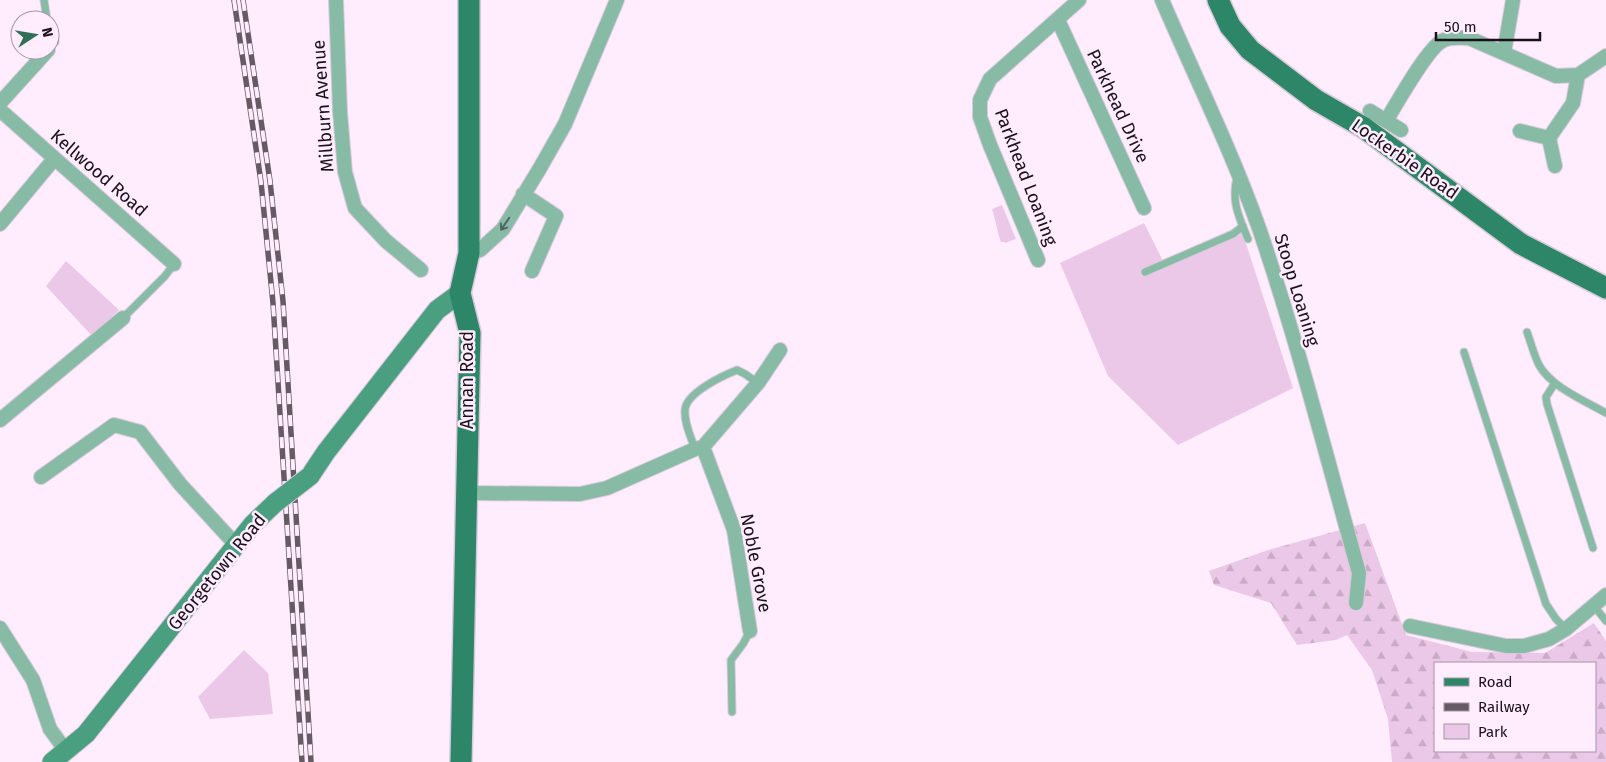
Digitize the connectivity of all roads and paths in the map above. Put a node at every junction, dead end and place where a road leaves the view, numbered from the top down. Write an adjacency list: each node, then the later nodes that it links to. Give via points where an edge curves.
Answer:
1 (336, 0): 31 (street, Millburn Avenue, via 345,172 355,208 386,241)
2 (468, 0): 28 (main road, Annan Road)
3 (617, 0): 23 (street, via 565,124)
4 (1079, 0): 8 (street, Parkhead Loaning)
5 (1162, 0): 22 (street, Stoop Loaning)
6 (1513, 0): 9 (street)
7 (1220, 3): 34 (main road, Lockerbie Road, via 1230,26 1250,50 1316,100 1379,138 1521,244)
8 (1058, 20): 24 (street, Parkhead Drive); 29 (street, Parkhead Loaning, via 990,79 980,100 980,117 990,145)
9 (1504, 53): 12 (street, via 1556,76); 16 (street, via 1469,38 1443,40 1432,50)
10 (1606, 56): 12 (street)
11 (37, 60): 13 (street)
12 (1578, 75): 19 (street, via 1573,103)
13 (0, 103)
14 (0, 110): 20 (street, Kellwood Road)
15 (1370, 112): 16 (street)
16 (1386, 121): 17 (street)
17 (1402, 130)
18 (1520, 131): 19 (street)
19 (1549, 138): 21 (street)
20 (54, 159): 25 (street); 30 (street, Kellwood Road)
21 (1555, 166)
22 (1238, 174): 26 (lane, via 1233,192); 50 (street, Stoop Loaning, via 1260,230 1359,573)
23 (523, 194): 28 (street, one-way to 28, via 503,229 480,250); 32 (street, via 556,216)
24 (1144, 208)
25 (0, 224)
26 (1242, 226): 27 (lane); 33 (lane, via 1232,234)
27 (1248, 239)
28 (469, 253): 35 (main road, Annan Road)
29 (1038, 260)
30 (174, 264): 36 (lane)
31 (421, 270)
32 (532, 271)
33 (1145, 272)
34 (1606, 288)
35 (460, 293): 46 (main road, Annan Road, via 470,333); 47 (street, Georgetown Road, bridge, via 437,310 310,476 276,502)
36 (123, 318): 43 (street)
37 (1528, 332): 40 (lane, via 1540,367)
38 (780, 350): 41 (street)
39 (1464, 352): 55 (lane, via 1546,604)
40 (1555, 383): 42 (lane); 48 (lane, via 1546,397 1547,404)
41 (758, 384): 44 (street); 44 (lane, via 737,370 687,401 686,422)
42 (1606, 414)
43 (0, 420)
44 (699, 448): 46 (street, via 606,488 580,494); 56 (street, Noble Grove, via 734,530)
45 (41, 477): 47 (street, via 114,425 140,432 180,484)
46 (467, 493): 59 (main road, Annan Road)
47 (236, 545): 58 (street, Georgetown Road, via 86,734)
48 (1593, 548)
49 (1606, 595): 51 (street)
50 (1356, 603)
51 (1594, 606): 52 (lane); 55 (street)
52 (1606, 621)
53 (1410, 626): 55 (street, via 1506,646 1524,646 1549,639)
54 (0, 628): 58 (street, via 33,680)
55 (1566, 629)
56 (750, 631): 57 (lane, via 731,660)
57 (732, 712)
58 (60, 757)
59 (461, 762)

